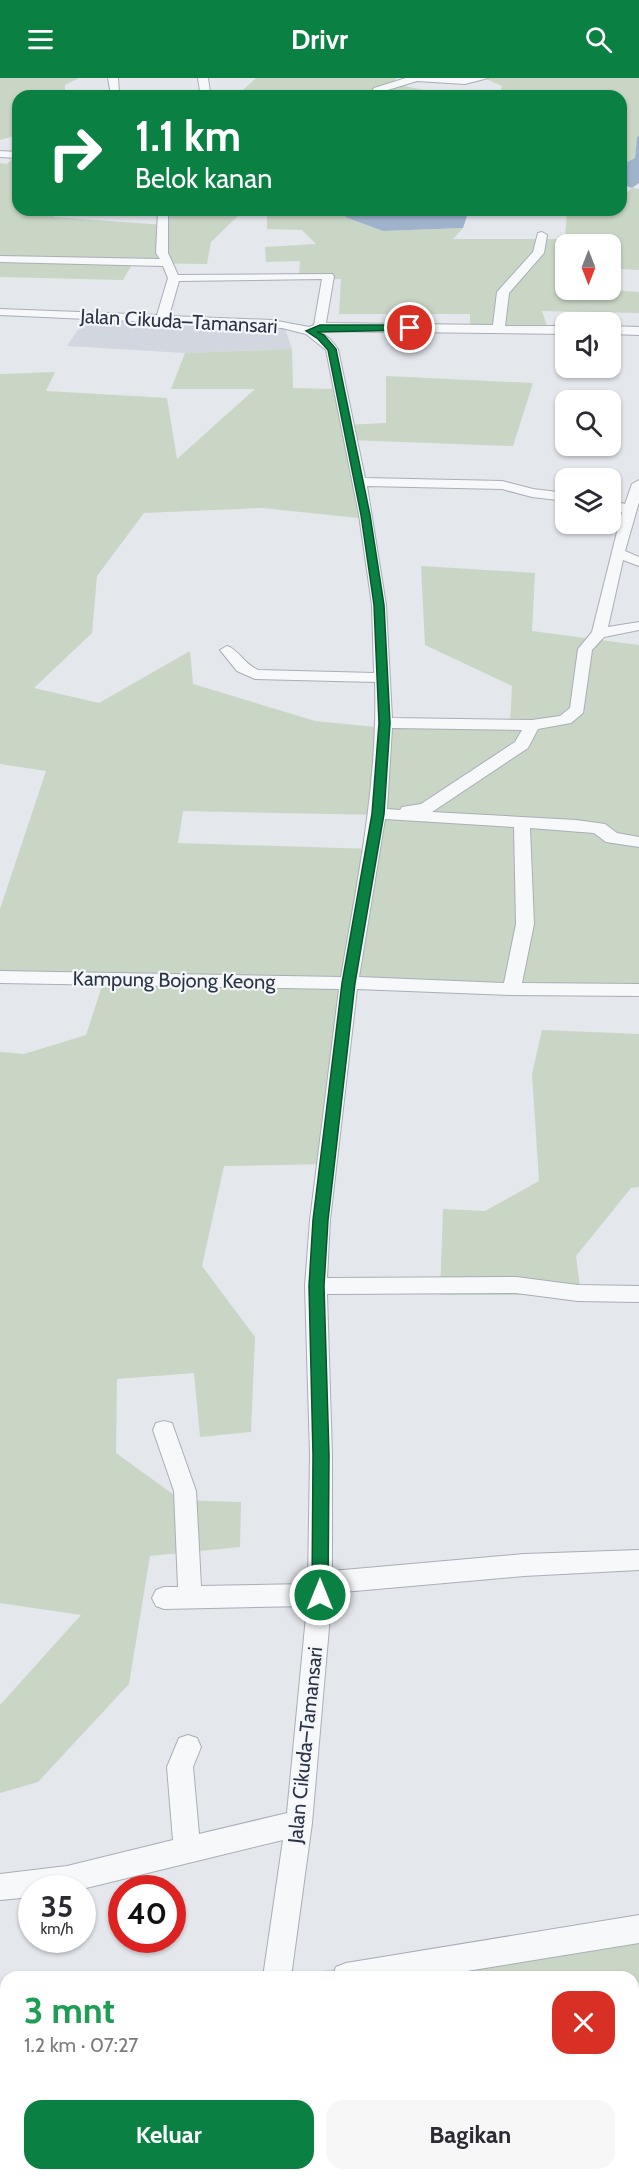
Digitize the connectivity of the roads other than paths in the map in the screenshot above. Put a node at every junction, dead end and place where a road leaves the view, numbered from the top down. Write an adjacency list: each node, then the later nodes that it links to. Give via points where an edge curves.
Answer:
1 (483, 78): 2 (street)
2 (401, 80): 3 (street)
3 (377, 90)
4 (163, 216): 7 (street, via 162,253)
5 (542, 234): 11 (street, via 538,253 504,292)
6 (0, 259): 7 (street)
7 (167, 263): 8 (street)
8 (174, 278): 10 (street); 12 (street, via 328,276)
9 (0, 312): 10 (street, Jalan Cikuda–Tamansari)
10 (162, 319): 12 (street, Jalan Cikuda–Tamansari)
11 (499, 328): 12 (street); 13 (street)
12 (315, 329): 16 (street, Jalan Cikuda–Tamansari, via 332,349)
13 (555, 330)
14 (621, 330): 15 (street)
15 (639, 331)
16 (359, 482): 18 (street, via 502,485); 25 (street, Jalan Cikuda–Tamansari, via 379,605)
17 (639, 484): 19 (street)
18 (555, 496)
19 (631, 520): 20 (street)
20 (619, 554): 21 (street); 23 (street)
21 (639, 561)
22 (639, 627): 23 (street)
23 (599, 633): 27 (street, via 585,649 578,710 565,720)
24 (227, 650): 25 (street, via 242,668 255,674)
25 (381, 678): 26 (street, Jalan Cikuda–Tamansari)
26 (384, 723): 27 (street); 28 (street, Jalan Cikuda–Tamansari)
27 (532, 725): 28 (street, via 522,745 425,809)
28 (378, 814): 29 (street); 32 (street, Jalan Cikuda–Tamansari)
29 (522, 822): 30 (street, via 598,828 612,838); 33 (street, via 525,924)
30 (639, 842)
31 (0, 977): 32 (street, Kampung Bojong Keong)
32 (349, 983): 33 (street, Kampung Bojong Keong); 35 (street, Jalan Cikuda–Tamansari, via 320,1220)
33 (512, 989): 34 (street, Kampung Bojong Keong)
34 (639, 990)
35 (316, 1286): 36 (street, via 516,1286); 39 (street, Jalan Cikuda–Tamansari)
36 (639, 1294)
37 (164, 1430): 41 (street, via 185,1491)
38 (639, 1560): 39 (street, via 524,1565)
39 (320, 1589): 41 (street); 43 (street, Jalan Cikuda–Tamansari)
40 (164, 1599): 41 (street)
41 (190, 1599)
42 (188, 1747): 44 (street, via 180,1767)
43 (298, 1823): 44 (street); 47 (street, Jalan Cikuda–Tamansari)
44 (187, 1849): 45 (street, via 67,1879)
45 (0, 1887)
46 (639, 1929): 48 (street)
47 (278, 1971)
48 (383, 1971)

